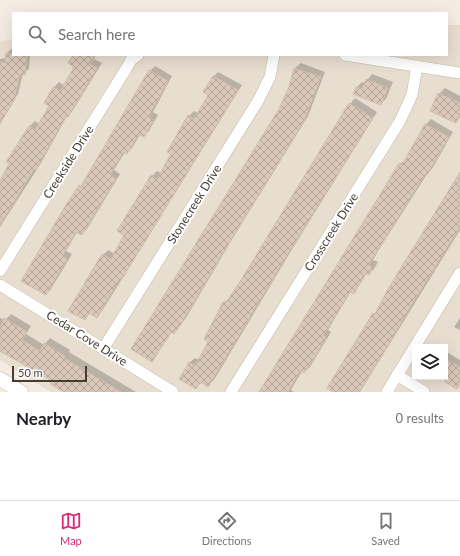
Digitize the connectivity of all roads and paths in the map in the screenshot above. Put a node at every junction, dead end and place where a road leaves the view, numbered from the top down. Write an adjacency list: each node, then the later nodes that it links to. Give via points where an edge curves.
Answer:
1 (137, 56): 6 (street, Creekside Drive, via 131,60)
2 (274, 56): 9 (street, Stonecreek Drive, via 270,77 258,101)
3 (352, 56): 4 (street)
4 (417, 66): 5 (street); 14 (street, Crosscreek Drive, via 412,95 400,121)
5 (460, 73)
6 (0, 271)
7 (460, 273): 10 (street)
8 (0, 285): 9 (street, Cedar Cove Drive)
9 (103, 349): 13 (street, Cedar Cove Drive)
10 (397, 375): 15 (street); 16 (street)
11 (0, 379): 12 (street)
12 (21, 392)
13 (173, 392)
14 (231, 392)
15 (387, 392)
16 (424, 392)

